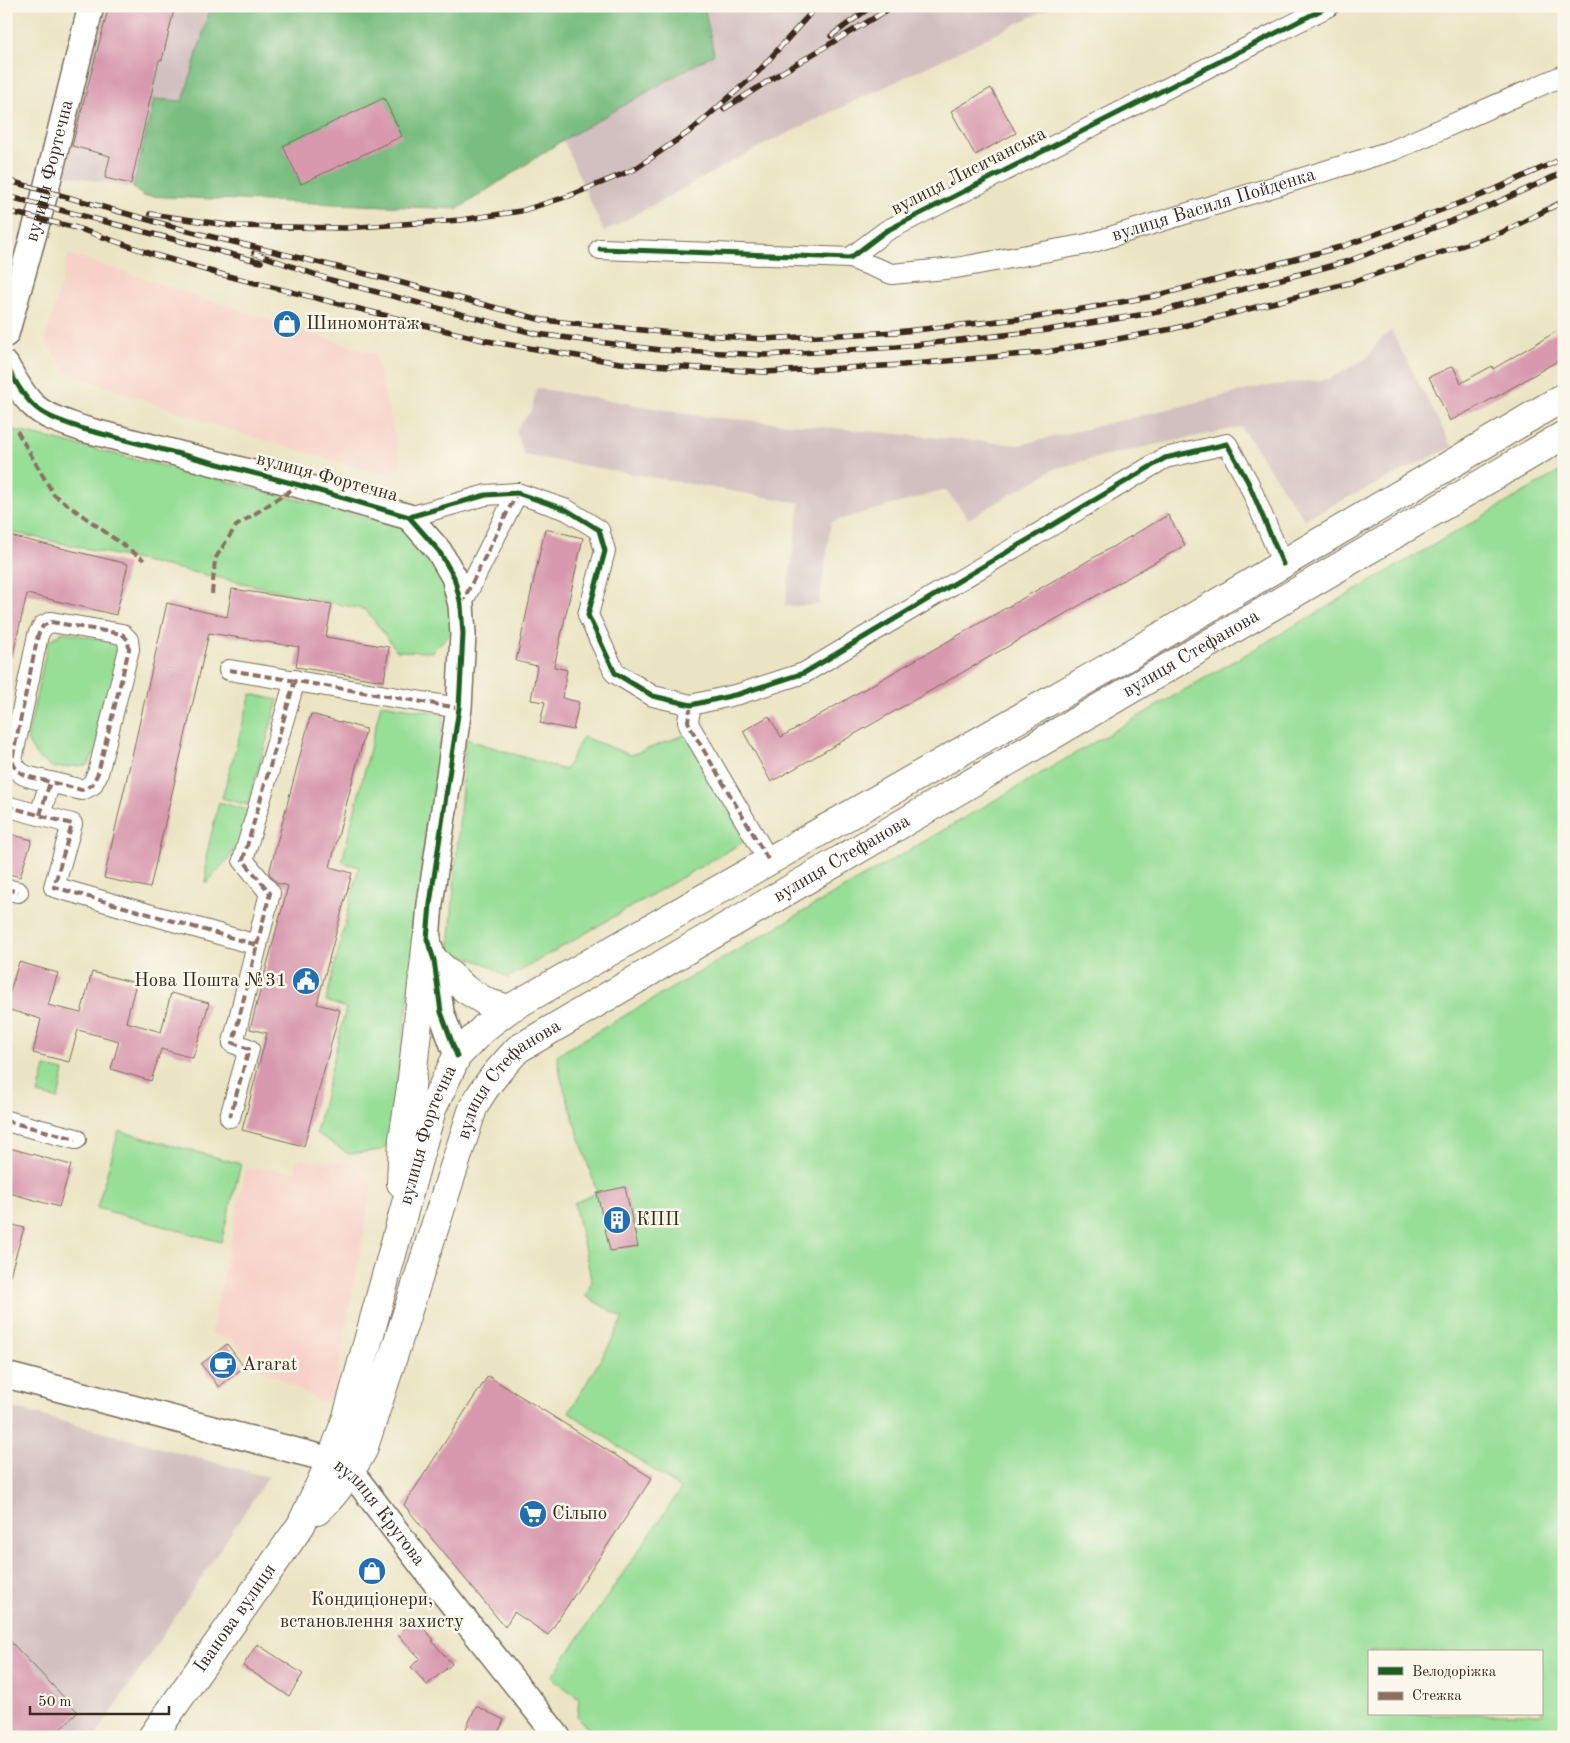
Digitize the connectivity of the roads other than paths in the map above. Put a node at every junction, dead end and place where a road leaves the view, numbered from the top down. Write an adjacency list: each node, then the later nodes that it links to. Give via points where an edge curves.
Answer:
1 (91, 6): 6 (street, вулиця Фортечна)
2 (1330, 6): 5 (street, вулиця Лисичанська, via 893,227)
3 (1564, 75): 5 (street, вулиця Василя Пойденка, via 1394,150 1087,244 956,268 892,274)
4 (600, 249): 5 (street)
5 (850, 258)
6 (6, 334)
7 (6, 365): 11 (street, вулиця Фортечна, via 33,405 51,417 83,429)
8 (1564, 398): 12 (main road, вулиця Стефанова)
9 (1564, 435): 26 (main road, вулиця Стефанова, via 518,1048)
10 (517, 493): 11 (street, via 486,495); 13 (street); 16 (street, via 567,510 599,530 605,551 588,616 615,673 653,696)
11 (409, 517): 13 (street, вулиця Фортечна, via 439,551 454,577)
12 (1284, 564): 16 (street, via 1248,482 1227,444 1165,458 804,673); 21 (main road, вулиця Стефанова)
13 (462, 604): 17 (street, вулиця Фортечна)
14 (229, 670): 15 (street)
15 (296, 680): 17 (street); 22 (street, via 243,860 270,893)
16 (691, 705): 21 (street, via 690,728)
17 (459, 708): 23 (street, вулиця Фортечна, via 430,904)
18 (50, 782): 18 (street, via 82,790 92,785 98,773 129,649 128,640 122,634 51,622 43,626 38,635 12,760 19,774); 20 (street)
19 (6, 806): 20 (street)
20 (40, 815): 22 (street, via 72,824 54,887)
21 (769, 861): 24 (main road, вулиця Стефанова)
22 (257, 945): 27 (street, via 233,1044 249,1049)
23 (431, 949): 24 (main road, via 466,989 488,1003); 25 (street, вулиця Фортечна, via 441,1012); 30 (main road, via 403,1139)
24 (509, 1009): 25 (main road, вулиця Стефанова, via 484,1028)
25 (457, 1056): 26 (main road); 30 (main road, вулиця Фортечна, via 432,1109)
26 (481, 1092): 32 (main road, вулиця Стефанова, via 467,1126 371,1430 363,1450)
27 (230, 1117)
28 (6, 1121): 29 (street)
29 (76, 1139)
30 (399, 1231): 32 (main road, вулиця Фортечна, via 347,1417)
31 (6, 1375): 32 (street, вулиця Кругова)
32 (341, 1467): 33 (main road, Іванова вулиця, via 334,1494 301,1525); 34 (street, вулиця Кругова, via 358,1481)
33 (152, 1737)
34 (558, 1737)

